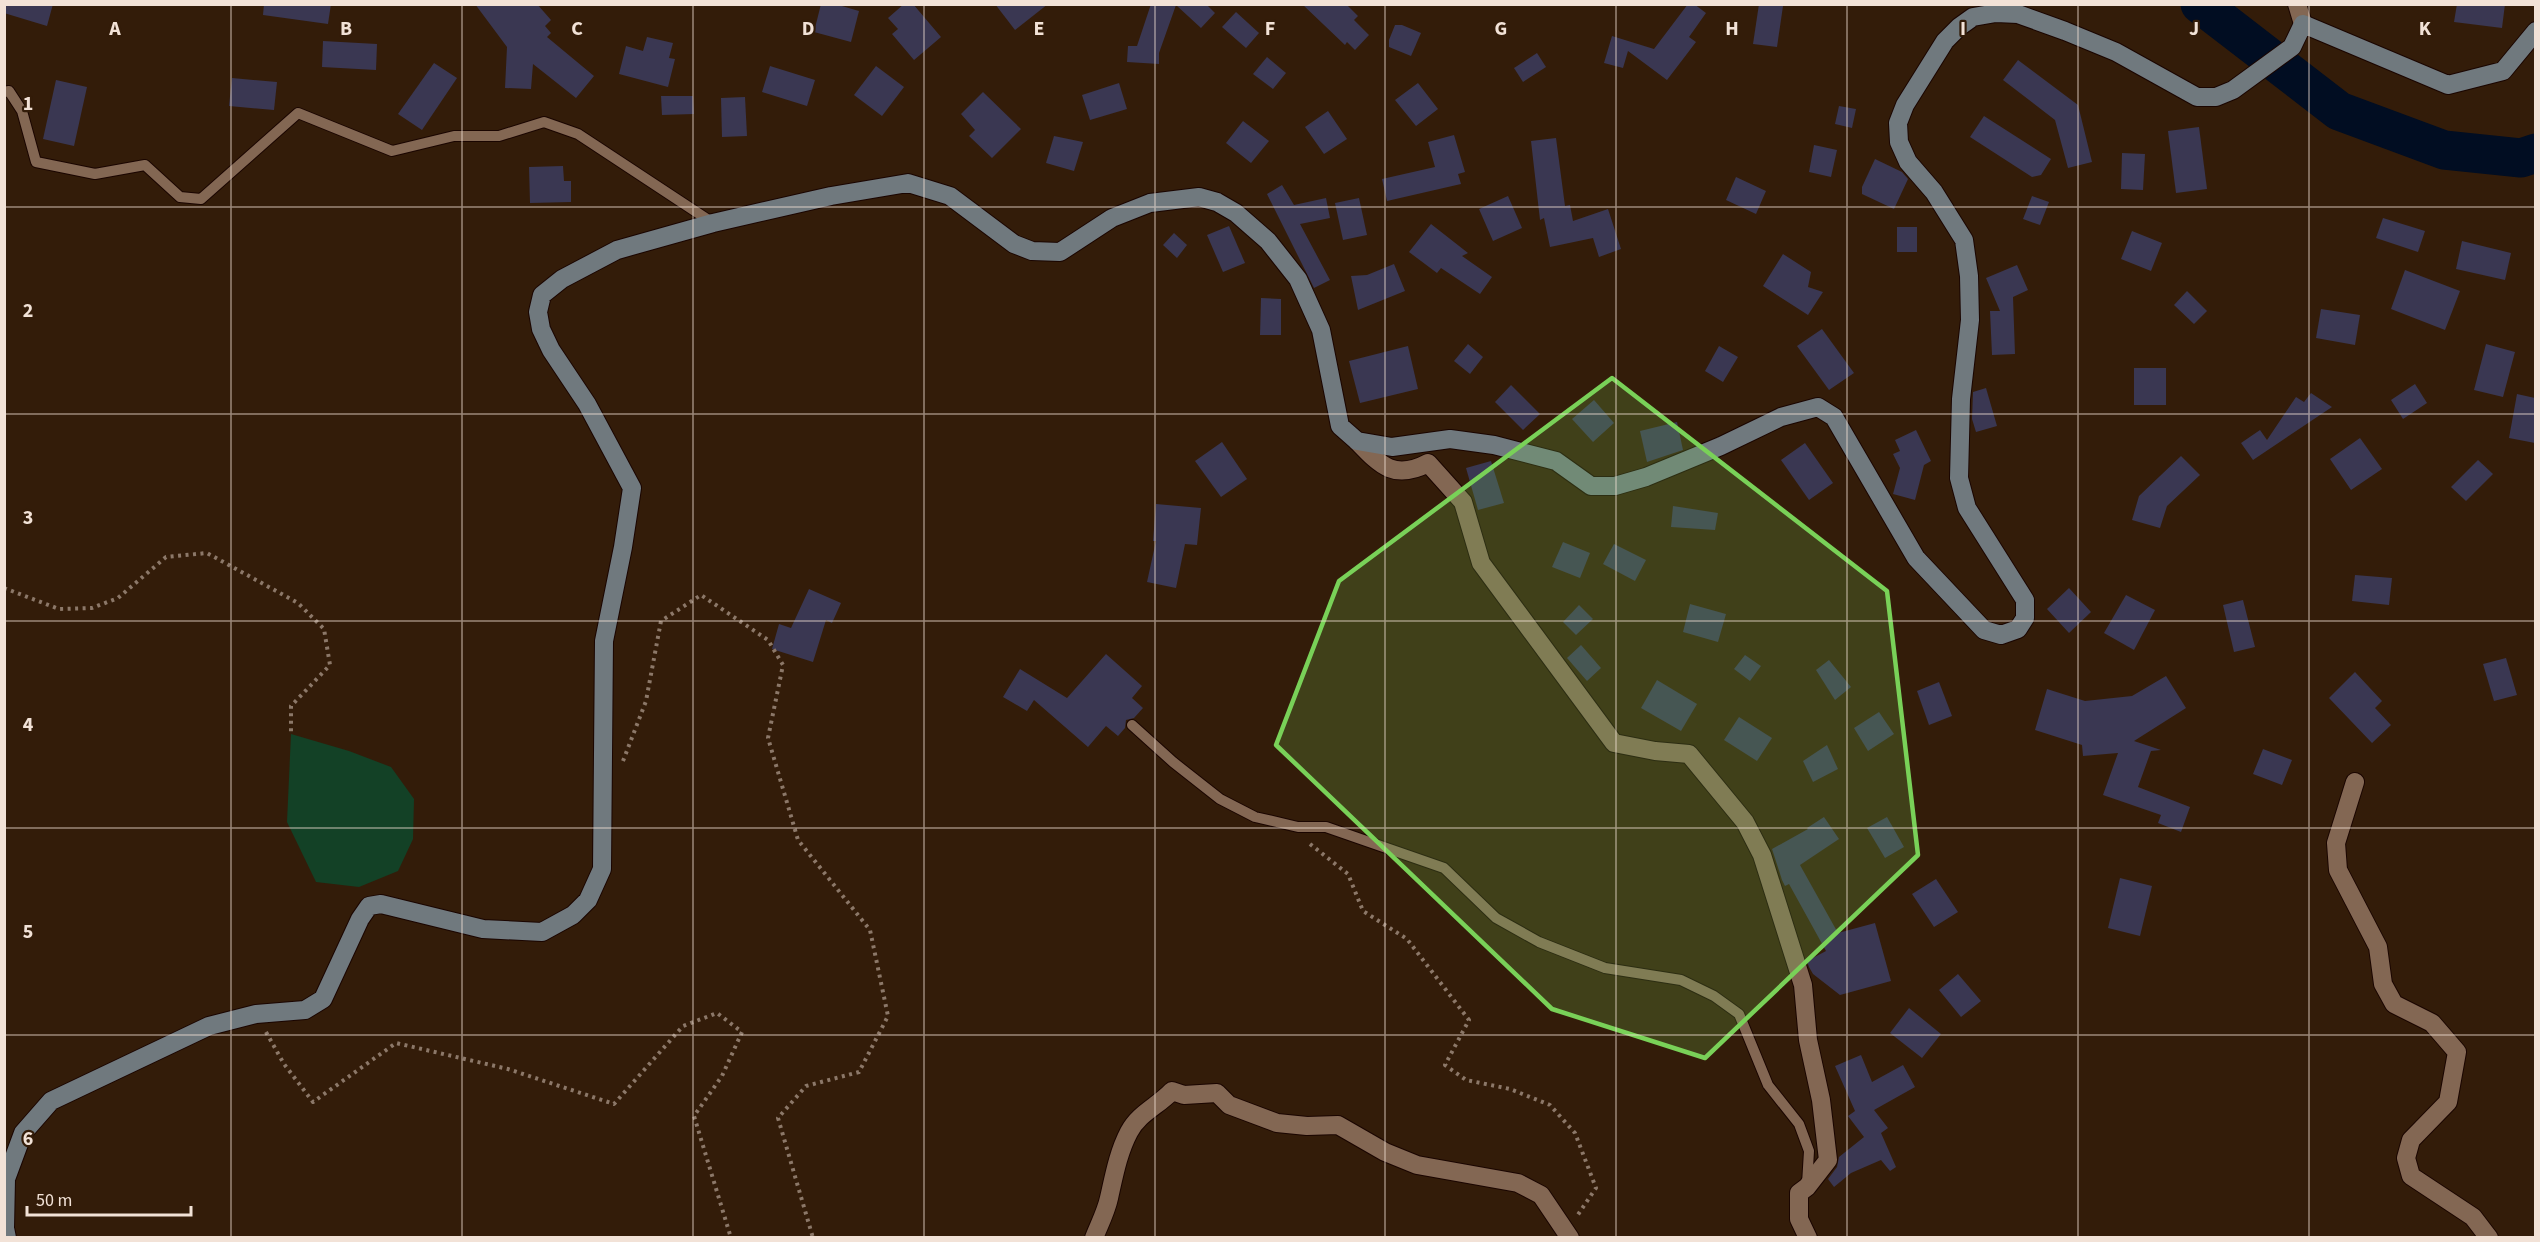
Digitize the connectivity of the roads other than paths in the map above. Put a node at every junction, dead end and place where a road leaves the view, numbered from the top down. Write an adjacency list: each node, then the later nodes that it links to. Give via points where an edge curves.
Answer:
1 (2296, 4): 2 (street)
2 (2303, 24): 3 (street, via 2448,85 2503,70); 6 (street, via 2292,47 2233,90 2216,97 2197,97 2116,52 2076,35 2018,15 1973,17 1945,41 1905,105 1898,123 1899,142 1908,162 1934,192 1964,240 1970,320 1961,399 1959,478 1967,508 2025,600 2025,618 2018,629 2001,636 1984,630 1916,558 1834,417 1818,407 1781,417 1711,450 1615,486 1591,486 1556,461 1494,445 1450,439 1392,447)
3 (2535, 31)
4 (4, 92): 5 (lane, via 9,91 22,111 36,162 95,174 145,165 180,197 201,199 298,113 392,151 454,136 499,136 544,122 578,134)
5 (713, 223): 6 (street, via 908,183 950,196 1014,244 1032,251 1060,252 1112,218 1150,203 1199,197 1217,202 1268,241 1298,279 1321,330 1341,426); 11 (street, via 617,250 562,279 542,295 538,312 551,350 587,404 632,488 604,641 602,869 588,900 573,915 542,932 483,929 381,904 369,906 323,999 305,1010 256,1014 209,1026 51,1101 23,1133 6,1179)
6 (1357, 441): 9 (street, via 1384,468 1413,471 1428,463 1462,502 1481,563 1614,743 1689,754 1745,822 1762,855 1803,985 1828,1160)
7 (1132, 725): 9 (lane, via 1220,799 1255,817 1298,827 1326,827 1443,868 1496,918 1539,942 1605,968 1681,980 1714,996 1739,1014 1768,1085 1799,1124 1809,1151)
8 (2355, 782): 14 (street, via 2336,843 2338,870 2378,947 2383,984 2394,1004 2432,1023 2457,1052 2448,1102 2411,1140 2406,1158 2411,1176 2473,1217)
9 (1807, 1187): 13 (street, via 1799,1193 1799,1219)
10 (1568, 1234): 12 (street, via 1541,1195 1518,1183 1417,1165 1338,1125 1276,1123 1229,1105 1216,1093 1184,1095 1172,1091 1148,1108 1129,1131)
11 (7, 1238)
12 (1094, 1238)
13 (1808, 1238)
14 (2489, 1238)

